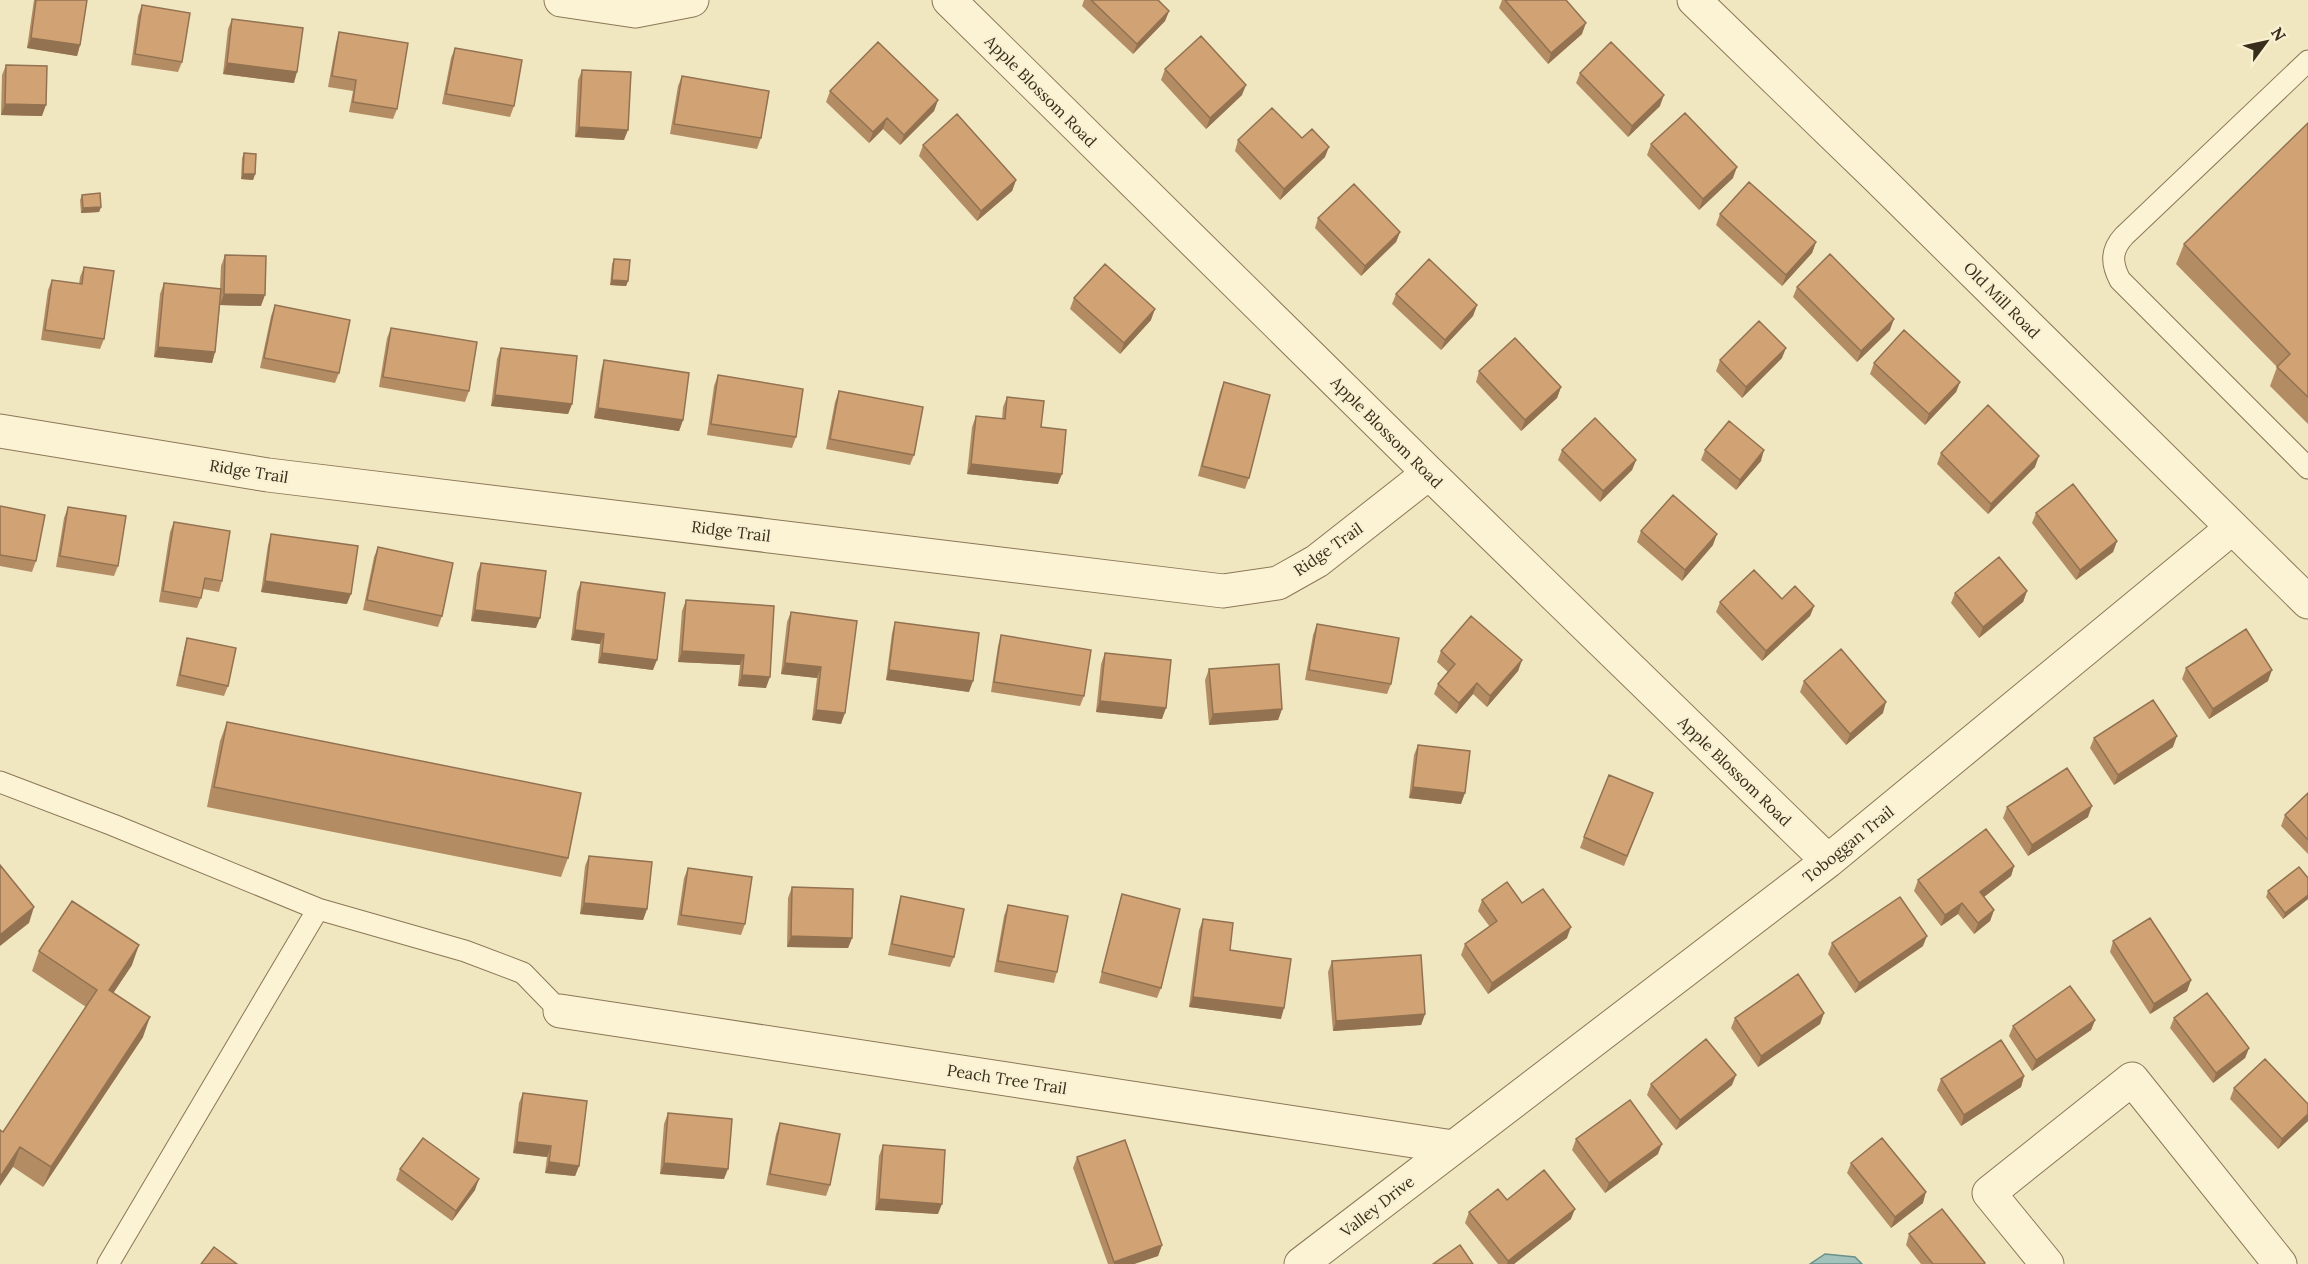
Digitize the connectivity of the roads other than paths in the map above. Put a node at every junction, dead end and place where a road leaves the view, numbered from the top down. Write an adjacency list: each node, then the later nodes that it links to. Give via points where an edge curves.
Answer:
1 (561, 0): 2 (street, via 635,11)
2 (692, 0)
3 (949, 0): 8 (street, Apple Blossom Road)
4 (1694, 0): 9 (street, Old Mill Road)
5 (2308, 61): 7 (lane, via 2124,236 2116,246 2113,260 2120,279)
6 (0, 431): 8 (street, Ridge Trail, via 268,475 1223,591 1278,583 1317,561)
7 (2308, 468)
8 (1429, 473): 12 (street, Apple Blossom Road)
9 (2232, 528): 10 (street, Old Mill Road); 12 (street, Toboggan Trail)
10 (2308, 602)
11 (0, 782): 13 (lane)
12 (1828, 861): 15 (street, Toboggan Trail)
13 (318, 909): 14 (lane, via 465,951 523,973); 16 (lane)
14 (561, 1011): 15 (street, Peach Tree Trail)
15 (1453, 1147): 17 (street, Valley Drive)
16 (108, 1264)
17 (1301, 1264)
18 (2047, 1264): 19 (street, via 1989,1193 2132,1079)
19 (2280, 1264)

